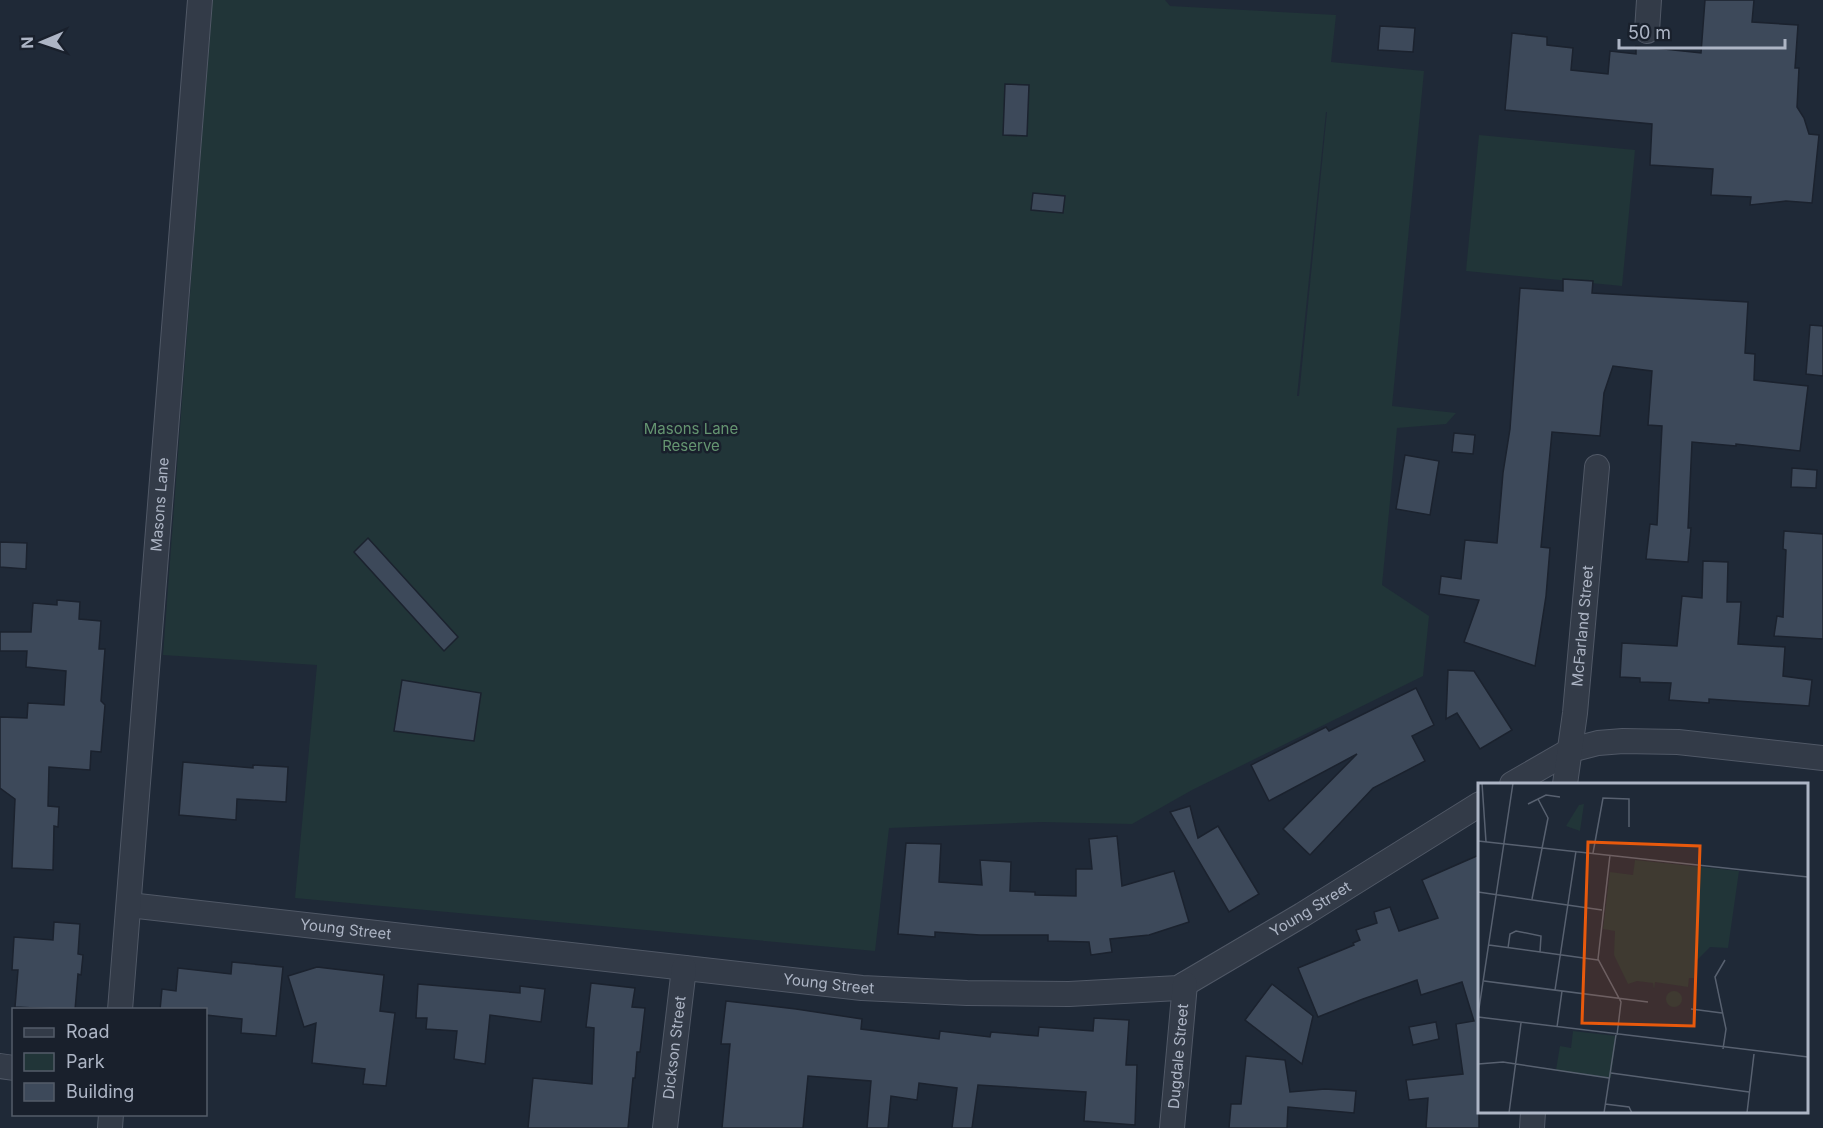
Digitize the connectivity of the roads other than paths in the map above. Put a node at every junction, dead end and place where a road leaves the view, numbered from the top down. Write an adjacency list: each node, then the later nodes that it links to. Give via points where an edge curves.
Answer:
1 (200, 0): 10 (street, Masons Lane)
2 (1649, 0): 3 (street)
3 (1647, 31)
4 (1597, 467): 5 (street, McFarland Street)
5 (1571, 750): 6 (street, via 1598,743 1667,742); 7 (street); 8 (street, McFarland Street)
6 (1823, 758)
7 (1514, 783)
8 (1565, 783)
9 (1478, 805): 12 (street, Young Street)
10 (129, 904): 11 (street, Young Street); 13 (street, Masons Lane)
11 (684, 968): 12 (street, Young Street, via 862,988 967,993 1069,994 1178,988); 15 (street, Dickson Street)
12 (1185, 984): 16 (street, Dugdale Street)
13 (120, 1008)
14 (1533, 1113): 17 (street)
15 (665, 1128)
16 (1172, 1128)
17 (1532, 1128)

